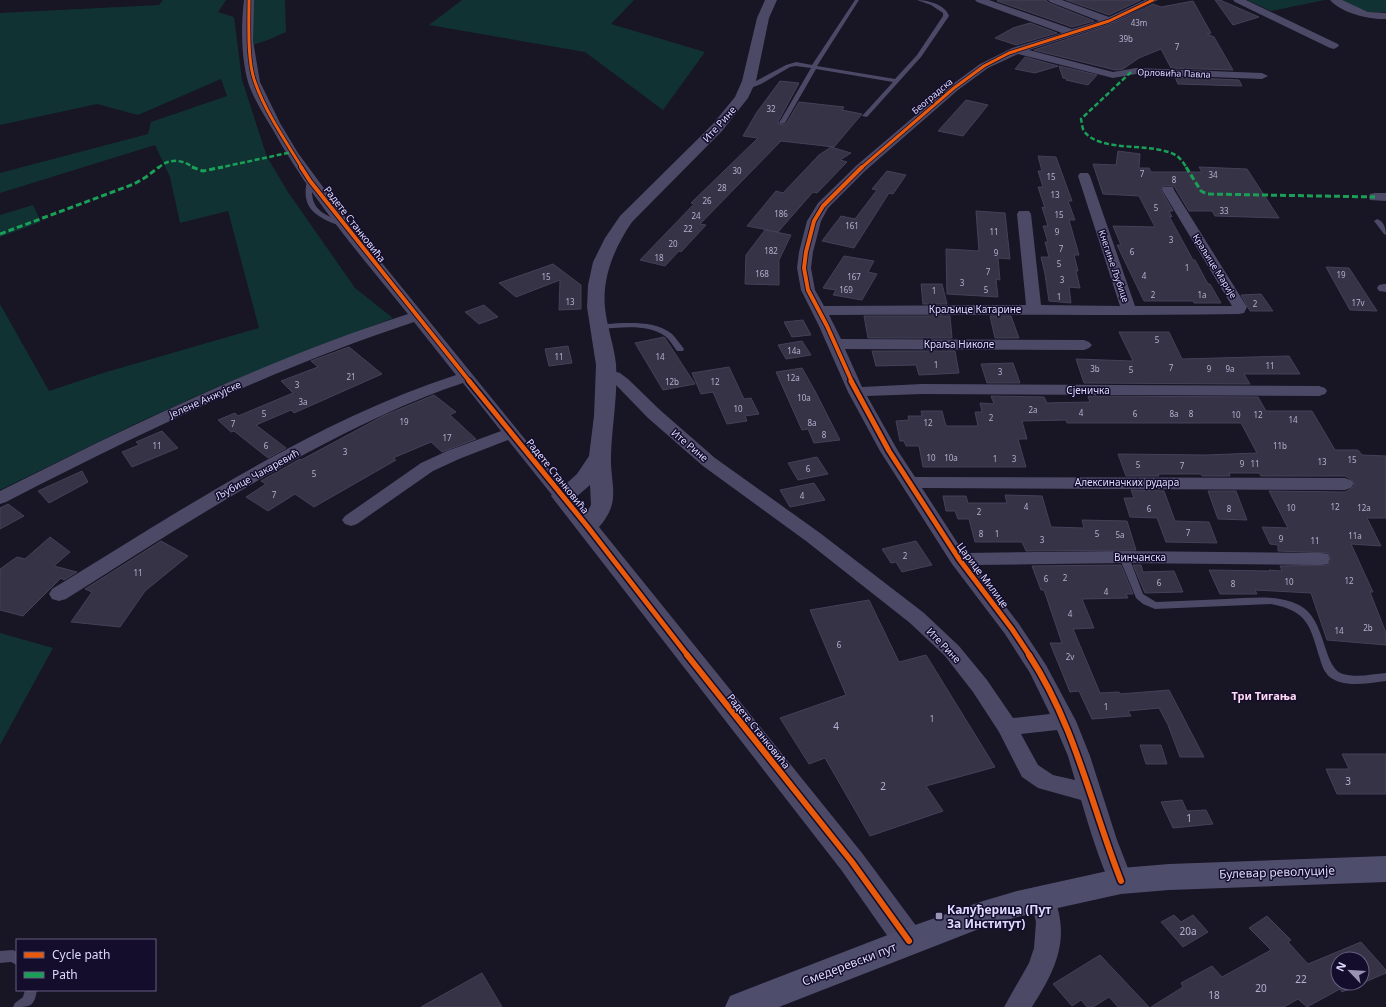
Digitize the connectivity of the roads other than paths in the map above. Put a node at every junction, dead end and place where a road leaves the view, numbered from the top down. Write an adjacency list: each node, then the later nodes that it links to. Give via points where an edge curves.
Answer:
1 (249, 0): 30 (street, Радете Станковића, via 249,46 254,81 278,130 310,181)
2 (771, 0): 18 (street, Ите Рине, via 763,18)
3 (857, 0): 15 (lane)
4 (918, 0): 17 (lane, via 940,8 946,16 925,48)
5 (980, 0): 12 (street)
6 (1053, 0): 10 (street)
7 (1153, 0): 10 (street, Београдска)
8 (1238, 0): 13 (street)
9 (1335, 0): 11 (street, via 1370,16 1371,20)
10 (1108, 21): 12 (street, Београдска)
11 (1383, 21)
12 (1073, 33): 14 (street, Београдска)
13 (1334, 46)
14 (1016, 50): 16 (street, Орловића Павла, via 1113,74 1136,71); 26 (street, Београдска, via 984,66 954,88 861,168 823,206 814,221 806,252 804,268)
15 (814, 67): 17 (lane); 18 (lane, via 796,64 787,66); 20 (lane)
16 (1262, 76)
17 (897, 81): 19 (lane)
18 (746, 88): 31 (street, Ите Рине, via 722,123 620,226 599,273 596,307)
19 (865, 116)
20 (782, 124)
21 (1084, 176): 29 (street, Кнегиње Љубице)
22 (1168, 190): 29 (street, Краљице Марије, via 1240,309)
23 (1024, 214): 27 (street, Краљице Катарине)
24 (1377, 221): 25 (lane)
25 (1386, 233)
26 (808, 290): 28 (street, Царице Милице)
27 (1034, 310): 28 (street, Краљице Катарине); 29 (street, Кнегиње Љубице)
28 (819, 311): 32 (street, Царице Милице)
29 (1129, 312)
30 (416, 316): 36 (street, Радете Станковића); 44 (street, Јелене Анжујске, via 315,352 220,391)
31 (599, 327): 34 (lane, via 637,327 664,332); 35 (street, Ите Рине)
32 (834, 344): 33 (street, Краља Николе); 38 (street, Царице Милице)
33 (1084, 345)
34 (680, 349)
35 (606, 374): 40 (street); 53 (street, Ите Рине, via 622,382 659,419 709,462 813,537 917,618 956,654)
36 (466, 377): 39 (street, Радете Станковића); 50 (street, Љубице Чакаревић, via 413,396 284,459 227,490)
37 (1319, 391): 38 (street, Сјеничка, via 922,389)
38 (856, 392): 41 (street, Царице Милице)
39 (511, 433): 43 (street, Радете Станковића); 45 (street, via 427,467)
40 (600, 456): 43 (street, via 582,482); 46 (street, via 602,505)
41 (909, 483): 42 (street, Алексиначких рудара); 48 (street, Царице Милице)
42 (1345, 484)
43 (562, 496): 46 (street, Радете Станковића)
44 (0, 498)
45 (351, 520)
46 (587, 526): 59 (street, Радете Станковића, via 852,862)
47 (1124, 557): 48 (street, Винчанска); 49 (street, Винчанска); 51 (lane, via 1139,596 1146,602 1155,606 1283,602 1298,608 1309,617 1327,667 1337,677)
48 (959, 559): 52 (street, Царице Милице, via 1012,629 1039,670)
49 (1321, 559)
50 (59, 594)
51 (1386, 677)
52 (1065, 722): 53 (street); 54 (street, Царице Милице)
53 (1007, 727): 54 (street, Ите Рине, via 1030,771 1037,777 1061,787)
54 (1092, 794): 57 (street, Царице Милице, via 1105,840)
55 (1386, 869): 56 (main road, Булевар револуције)
56 (1168, 877): 57 (main road, Смедеревски пут)
57 (1121, 880): 58 (main road, Смедеревски пут)
58 (1042, 898): 59 (main road, Смедеревски пут, via 983,914); 65 (street, via 1050,924 1046,953)
59 (909, 941): 64 (main road, Смедеревски пут)
60 (0, 957): 61 (lane, via 13,956)
61 (16, 958)
62 (31, 991): 63 (lane, via 29,1000)
63 (20, 1007)
64 (741, 1007)
65 (1017, 1007)

